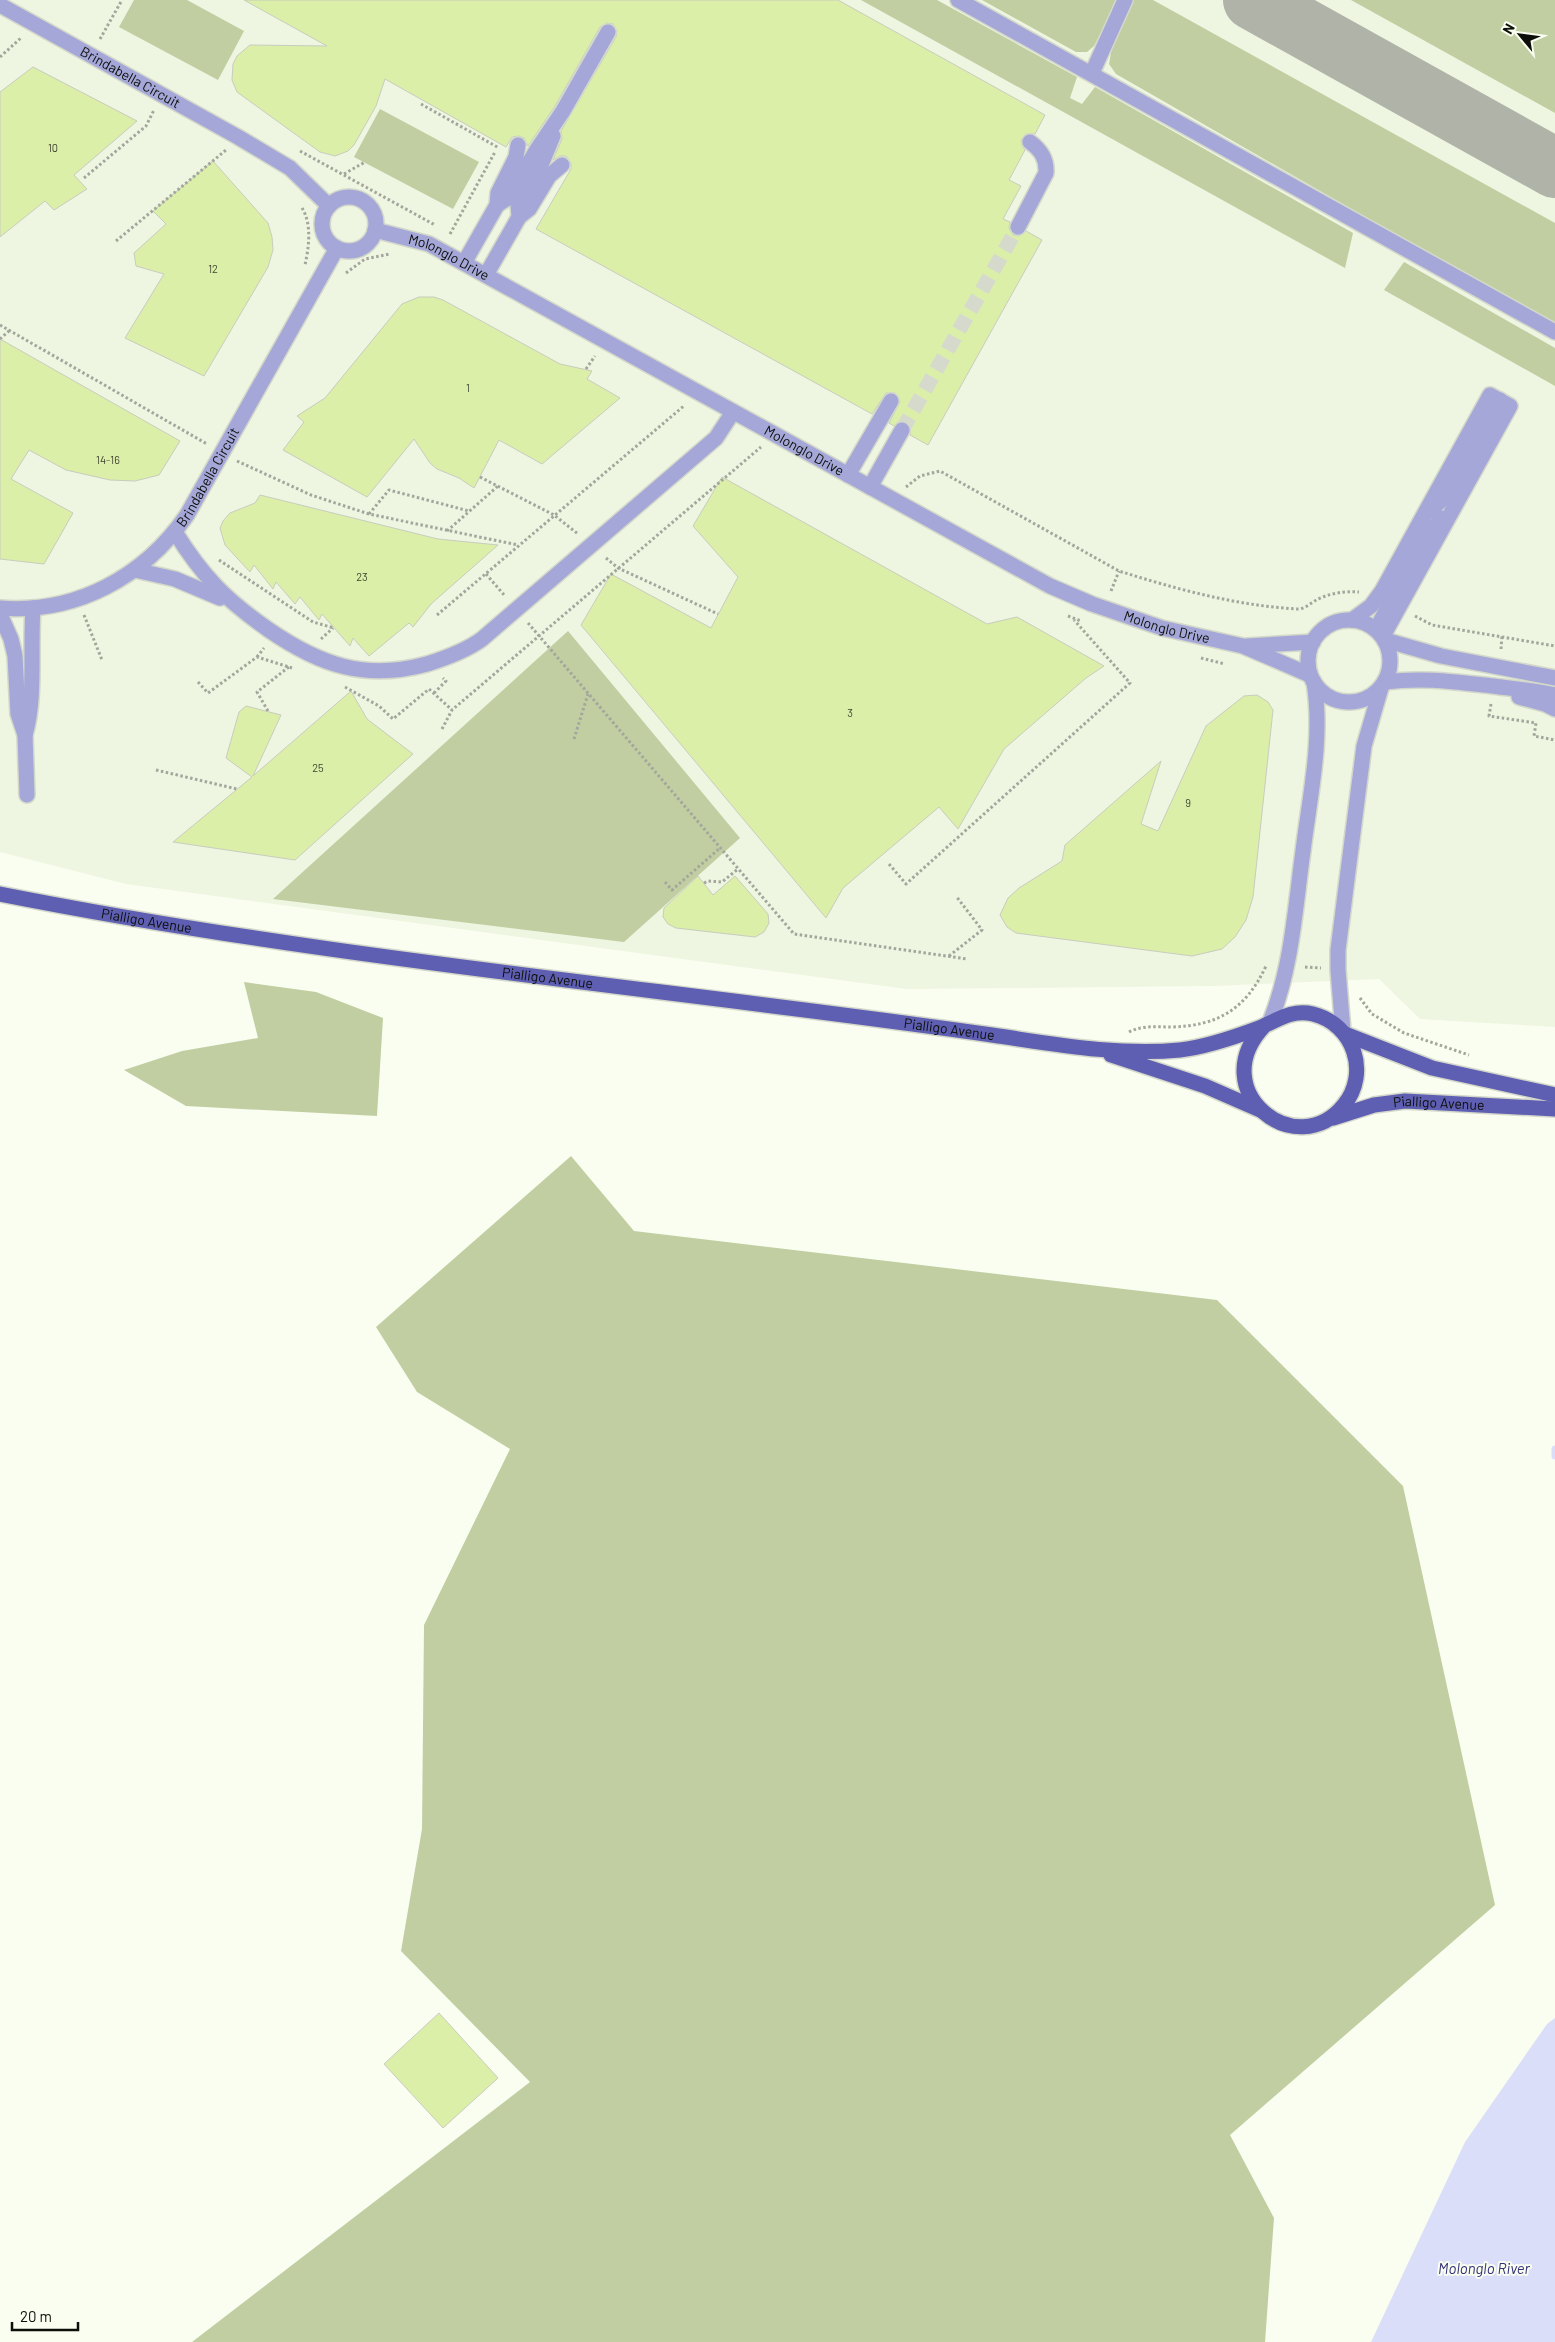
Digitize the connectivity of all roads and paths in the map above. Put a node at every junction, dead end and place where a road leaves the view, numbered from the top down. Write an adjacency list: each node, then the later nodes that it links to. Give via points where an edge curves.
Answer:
1 (122, 0): 7 (path)
2 (958, 0): 9 (street)
3 (1125, 0): 9 (street)
4 (0, 5): 23 (street, Brindabella Circuit, via 290,168)
5 (608, 32): 12 (street)
6 (25, 35): 8 (path)
7 (100, 39)
8 (0, 57)
9 (1092, 73): 37 (street)
10 (421, 104): 14 (path)
11 (155, 107): 20 (path, via 146,126)
12 (563, 111): 22 (street, via 508,198); 24 (street, via 539,170 518,204)
13 (1030, 142): 25 (street, via 1042,154 1046,173)
14 (498, 147): 16 (path); 27 (path)
15 (228, 148): 28 (path)
16 (517, 151): 22 (street, via 498,193)
17 (365, 162): 19 (path)
18 (562, 165): 24 (street, via 549,176 529,209)
19 (343, 174)
20 (84, 178)
21 (300, 205): 32 (path, via 305,212 308,231)
22 (497, 205): 31 (street)
23 (330, 206): 26 (street, via 347,197 357,198 373,211); 29 (street, via 322,225 325,235)
24 (519, 217): 33 (street)
25 (1018, 227)
26 (375, 230): 29 (street, via 362,248 347,251); 31 (street, Molonglo Drive, via 429,244)
27 (450, 234)
28 (116, 241)
29 (337, 248): 46 (street, Brindabella Circuit)
30 (392, 253): 34 (path, via 365,260)
31 (464, 263): 33 (street, Molonglo Drive)
32 (303, 271)
33 (486, 275): 43 (street, Molonglo Drive)
34 (340, 279)
35 (0, 324): 36 (path)
36 (10, 330): 38 (path); 46 (path)
37 (1555, 332)
38 (0, 339)
39 (596, 356): 40 (path)
40 (586, 370)
41 (891, 401): 47 (street)
42 (685, 405): 55 (path)
43 (733, 412): 47 (street, Molonglo Drive); 68 (street, via 716,438)
44 (902, 430): 50 (street)
45 (762, 447): 60 (path)
46 (222, 453): 54 (path, via 311,495); 57 (street, Brindabella Circuit)
47 (848, 475): 50 (street, Molonglo Drive)
48 (480, 477): 49 (path)
49 (498, 486): 52 (path); 55 (path)
50 (870, 487): 81 (street, Molonglo Drive, via 1050,586 1092,604 1171,630)
51 (906, 487): 63 (path, via 920,476 940,471 1119,571 1149,581 1242,602 1300,609 1341,593 1366,592)
52 (469, 511): 54 (path, via 389,490); 56 (path)
53 (1452, 511): 63 (street, via 1500,400 1420,521); 65 (street); 77 (street, via 1426,535 1389,602)
54 (369, 514): 56 (path)
55 (554, 515): 58 (path)
56 (447, 531): 58 (path)
57 (175, 532): 61 (street, Brindabella Circuit); 64 (street, via 207,578)
58 (518, 545): 62 (path)
59 (216, 557): 83 (path, via 312,622 334,628)
60 (618, 568): 72 (path); 78 (path)
61 (135, 570): 64 (street, via 192,584); 67 (street, Brindabella Circuit, via 92,594 68,603)
62 (486, 574): 68 (path); 73 (path)
63 (1378, 597): 76 (street)
64 (233, 604): 83 (street)
65 (1399, 607): 77 (street); 82 (path, via 1432,625)
66 (0, 608): 67 (street, Brindabella Circuit)
67 (33, 608): 98 (street, via 32,714)
68 (517, 610): 78 (path); 83 (street, via 472,647 410,668 388,672 348,668)
69 (92, 611): 71 (path)
70 (0, 614): 98 (street, via 13,646 18,714)
71 (84, 614): 74 (path); 85 (path)
72 (718, 614)
73 (437, 615)
74 (77, 616)
75 (1074, 619): 104 (path, via 1130,683 906,884)
76 (1352, 620): 77 (street, via 1361,621); 80 (street, via 1329,625)
77 (1381, 635): 89 (street, via 1441,656); 92 (street, via 1389,648 1390,665)
78 (539, 636): 93 (path); 95 (path)
79 (259, 642): 84 (path, via 266,646)
80 (1313, 642): 81 (street, Molonglo Drive); 88 (street, via 1308,664)
81 (1243, 646): 88 (street, Molonglo Drive)
82 (1555, 646)
83 (306, 653): 86 (path)
84 (258, 657): 86 (path); 90 (path, via 208,694)
85 (102, 660)
86 (289, 667): 87 (path); 96 (path, via 257,692)
87 (297, 669)
88 (1312, 678): 92 (street, via 1322,692 1346,702 1371,696); 112 (street, via 1317,704 1317,744)
89 (1555, 678)
90 (198, 682)
91 (338, 683): 95 (path, via 379,706 393,719 429,688)
92 (1383, 685): 94 (street, via 1427,678 1519,688); 113 (street, via 1364,746)
93 (588, 694): 99 (path); 103 (path)
94 (1555, 698)
95 (452, 710): 97 (path)
96 (268, 711)
97 (442, 728)
98 (25, 735): 102 (street)
99 (574, 740)
100 (156, 770): 101 (path)
101 (237, 789)
102 (27, 795)
103 (720, 848): 105 (path); 106 (path, via 672,890)
104 (889, 864)
105 (738, 869): 107 (path, via 722,882); 110 (path, via 794,934)
106 (665, 882)
107 (704, 883)
108 (0, 894): 117 (main road, Pialligo Avenue, via 327,949 828,1012)
109 (956, 896): 110 (path, via 982,930)
110 (948, 956): 111 (path)
111 (967, 959)
112 (1288, 965): 113 (path); 115 (street, via 1283,987); 117 (path, via 1268,963 1255,990 1235,1009 1211,1022 1138,1027)
113 (1338, 970): 116 (street)
114 (1358, 994): 118 (path, via 1372,1014 1404,1033)
115 (1267, 1024): 116 (main road, via 1302,1013 1324,1018); 117 (main road, Pialligo Avenue, via 1183,1049); 120 (main road, via 1250,1044 1244,1067 1247,1090)
116 (1344, 1032): 119 (main road, Pialligo Avenue, via 1432,1068); 122 (main road, via 1357,1062 1356,1082 1341,1109)
117 (1095, 1050): 120 (main road, Pialligo Avenue, via 1205,1086)
118 (1471, 1056)
119 (1555, 1095)
120 (1260, 1110): 122 (main road, via 1290,1126)
121 (1555, 1110): 122 (main road, Pialligo Avenue, via 1405,1101 1365,1108)
122 (1325, 1121)

